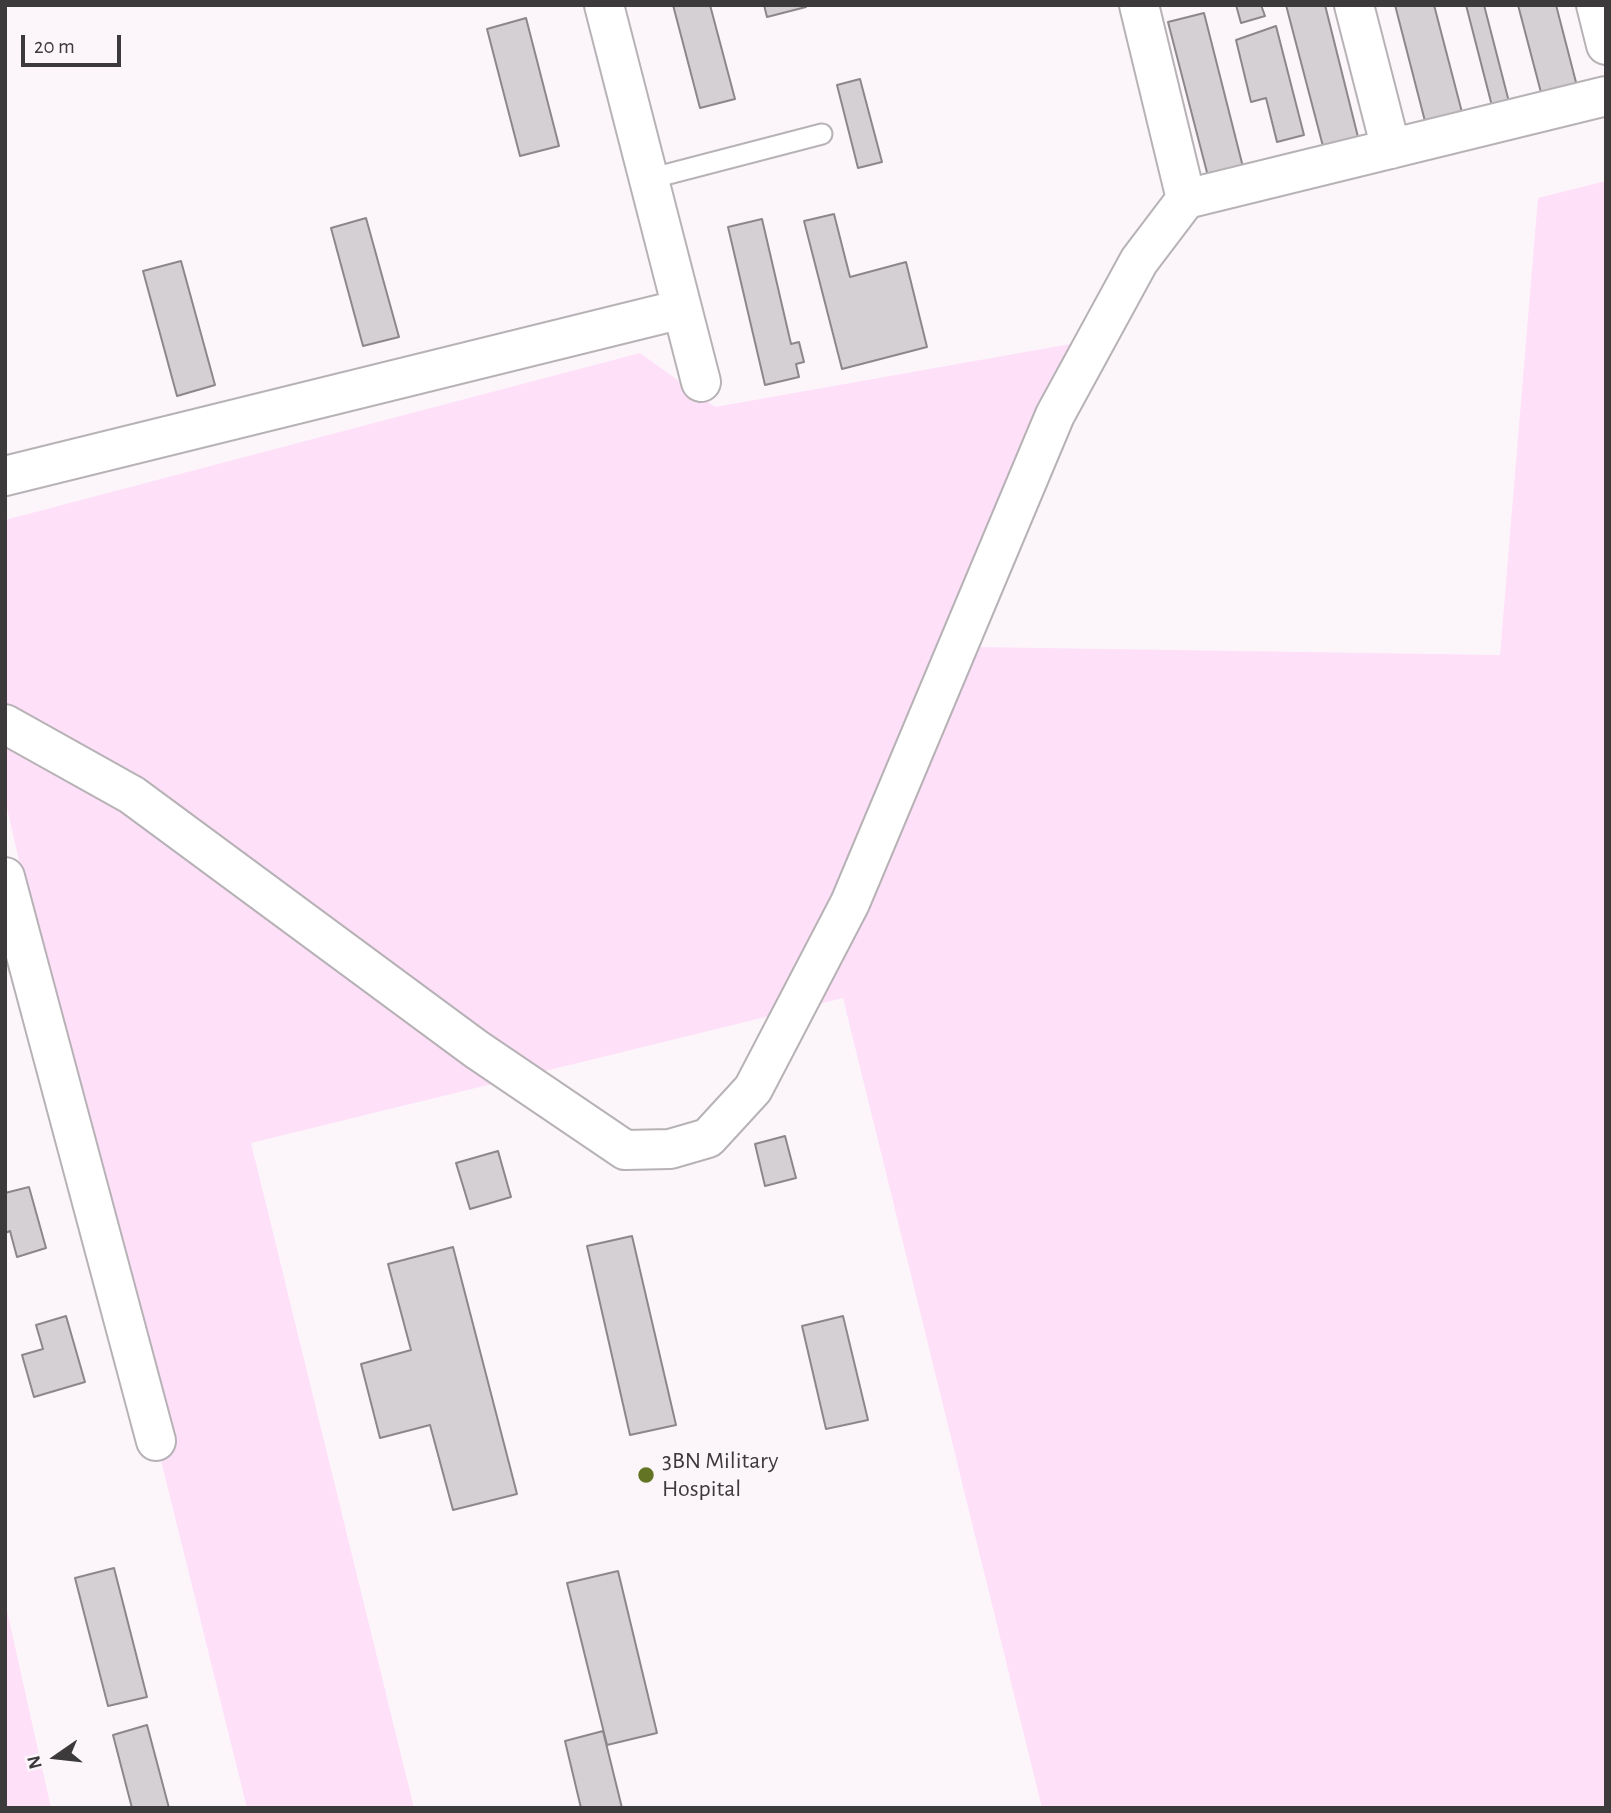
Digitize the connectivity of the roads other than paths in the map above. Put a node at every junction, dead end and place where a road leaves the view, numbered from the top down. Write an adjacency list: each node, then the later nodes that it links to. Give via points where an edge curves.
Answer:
1 (604, 5): 9 (street)
2 (1354, 5): 8 (street)
3 (1596, 5): 5 (street)
4 (1148, 7): 10 (street)
5 (1606, 45)
6 (1606, 96): 8 (street)
7 (822, 134): 9 (lane)
8 (1391, 149): 10 (street)
9 (649, 179): 11 (street)
10 (1186, 199): 14 (street, via 1139,261 1055,415 844,915 753,1089 708,1138 670,1149 625,1150 465,1041 132,795)
11 (682, 309): 12 (street); 13 (street)
12 (701, 382)
13 (5, 476)
14 (5, 724)
15 (5, 877): 16 (street)
16 (156, 1441)

